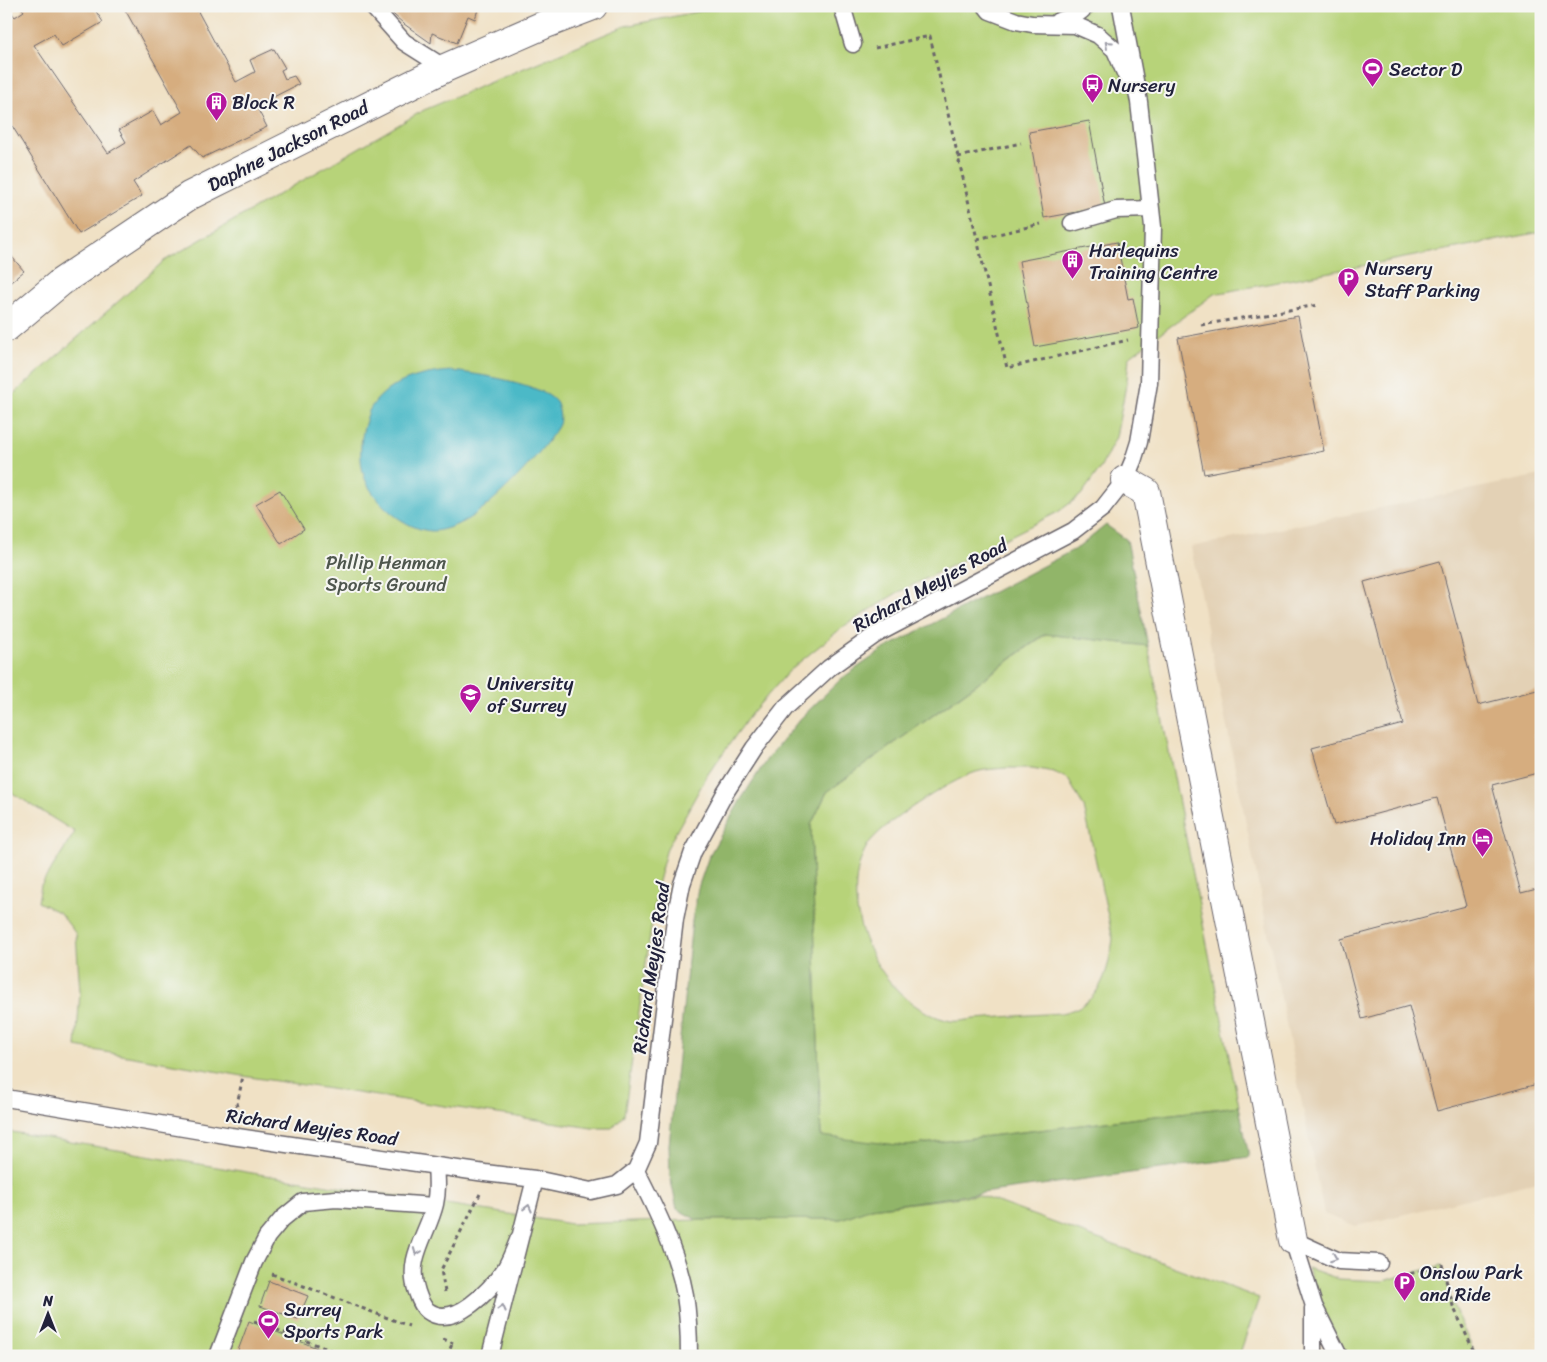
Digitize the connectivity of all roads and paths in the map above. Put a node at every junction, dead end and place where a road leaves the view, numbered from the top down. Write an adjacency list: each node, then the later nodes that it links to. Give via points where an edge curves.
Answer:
1 (372, 6): 10 (lane, via 404,42)
2 (593, 6): 10 (street, Daphne Jackson Road)
3 (842, 6): 8 (lane)
4 (986, 6): 7 (lane, Richard Meyjes Road, via 990,11 1016,20)
5 (1086, 6): 7 (lane, via 1069,18)
6 (1121, 6): 11 (lane, Richard Meyjes Road)
7 (1049, 24): 11 (lane, Richard Meyjes Road, one-way to 7, via 1115,50 1098,35 1075,25)
8 (853, 44)
9 (872, 49): 13 (path, via 930,36)
10 (444, 68): 20 (street, Daphne Jackson Road, via 189,196 61,282)
11 (1139, 102): 14 (lane, Richard Meyjes Road)
12 (1021, 143): 13 (path)
13 (958, 157): 17 (path)
14 (1151, 209): 15 (lane, via 1116,210); 22 (lane, Richard Meyjes Road, via 1149,383 1139,442)
15 (1072, 223)
16 (1041, 224): 17 (path)
17 (976, 239): 21 (path, via 1007,368)
18 (1318, 305): 19 (path)
19 (1201, 325)
20 (6, 328)
21 (1131, 339)
22 (1125, 480): 27 (lane, Richard Meyjes Road, via 1103,508 1073,531 875,635 837,662 786,707 754,748 693,852 682,884 648,1143); 32 (street, via 1146,492)
23 (243, 1076): 25 (path)
24 (6, 1098): 26 (lane, Richard Meyjes Road)
25 (234, 1120)
26 (436, 1166): 28 (lane, Richard Meyjes Road); 30 (lane, via 438,1186)
27 (636, 1170): 28 (lane, Richard Meyjes Road, via 617,1185 591,1191); 47 (lane, via 674,1255 685,1294)
28 (535, 1179): 31 (lane, one-way to 28)
29 (481, 1194): 36 (path, via 441,1270)
30 (434, 1206): 31 (lane, one-way to 31, via 413,1262 413,1283 428,1311 441,1316 464,1310 488,1289 504,1269); 43 (lane, via 336,1199 303,1202 282,1218 267,1237 254,1262)
31 (520, 1238): 46 (lane, one-way to 31)
32 (1293, 1240): 33 (lane, one-way to 33, via 1339,1261); 37 (lane)
33 (1379, 1263)
34 (269, 1273): 39 (path)
35 (1391, 1279): 50 (path, via 1442,1265 1453,1306)
36 (444, 1292)
37 (1314, 1306): 48 (lane); 49 (lane)
38 (251, 1320): 44 (path)
39 (416, 1328)
40 (434, 1336): 42 (path)
41 (453, 1336): 42 (path)
42 (453, 1342): 45 (path)
43 (218, 1356)
44 (346, 1356)
45 (447, 1356)
46 (490, 1356)
47 (689, 1356)
48 (1312, 1356)
49 (1339, 1356)
50 (1476, 1356)

